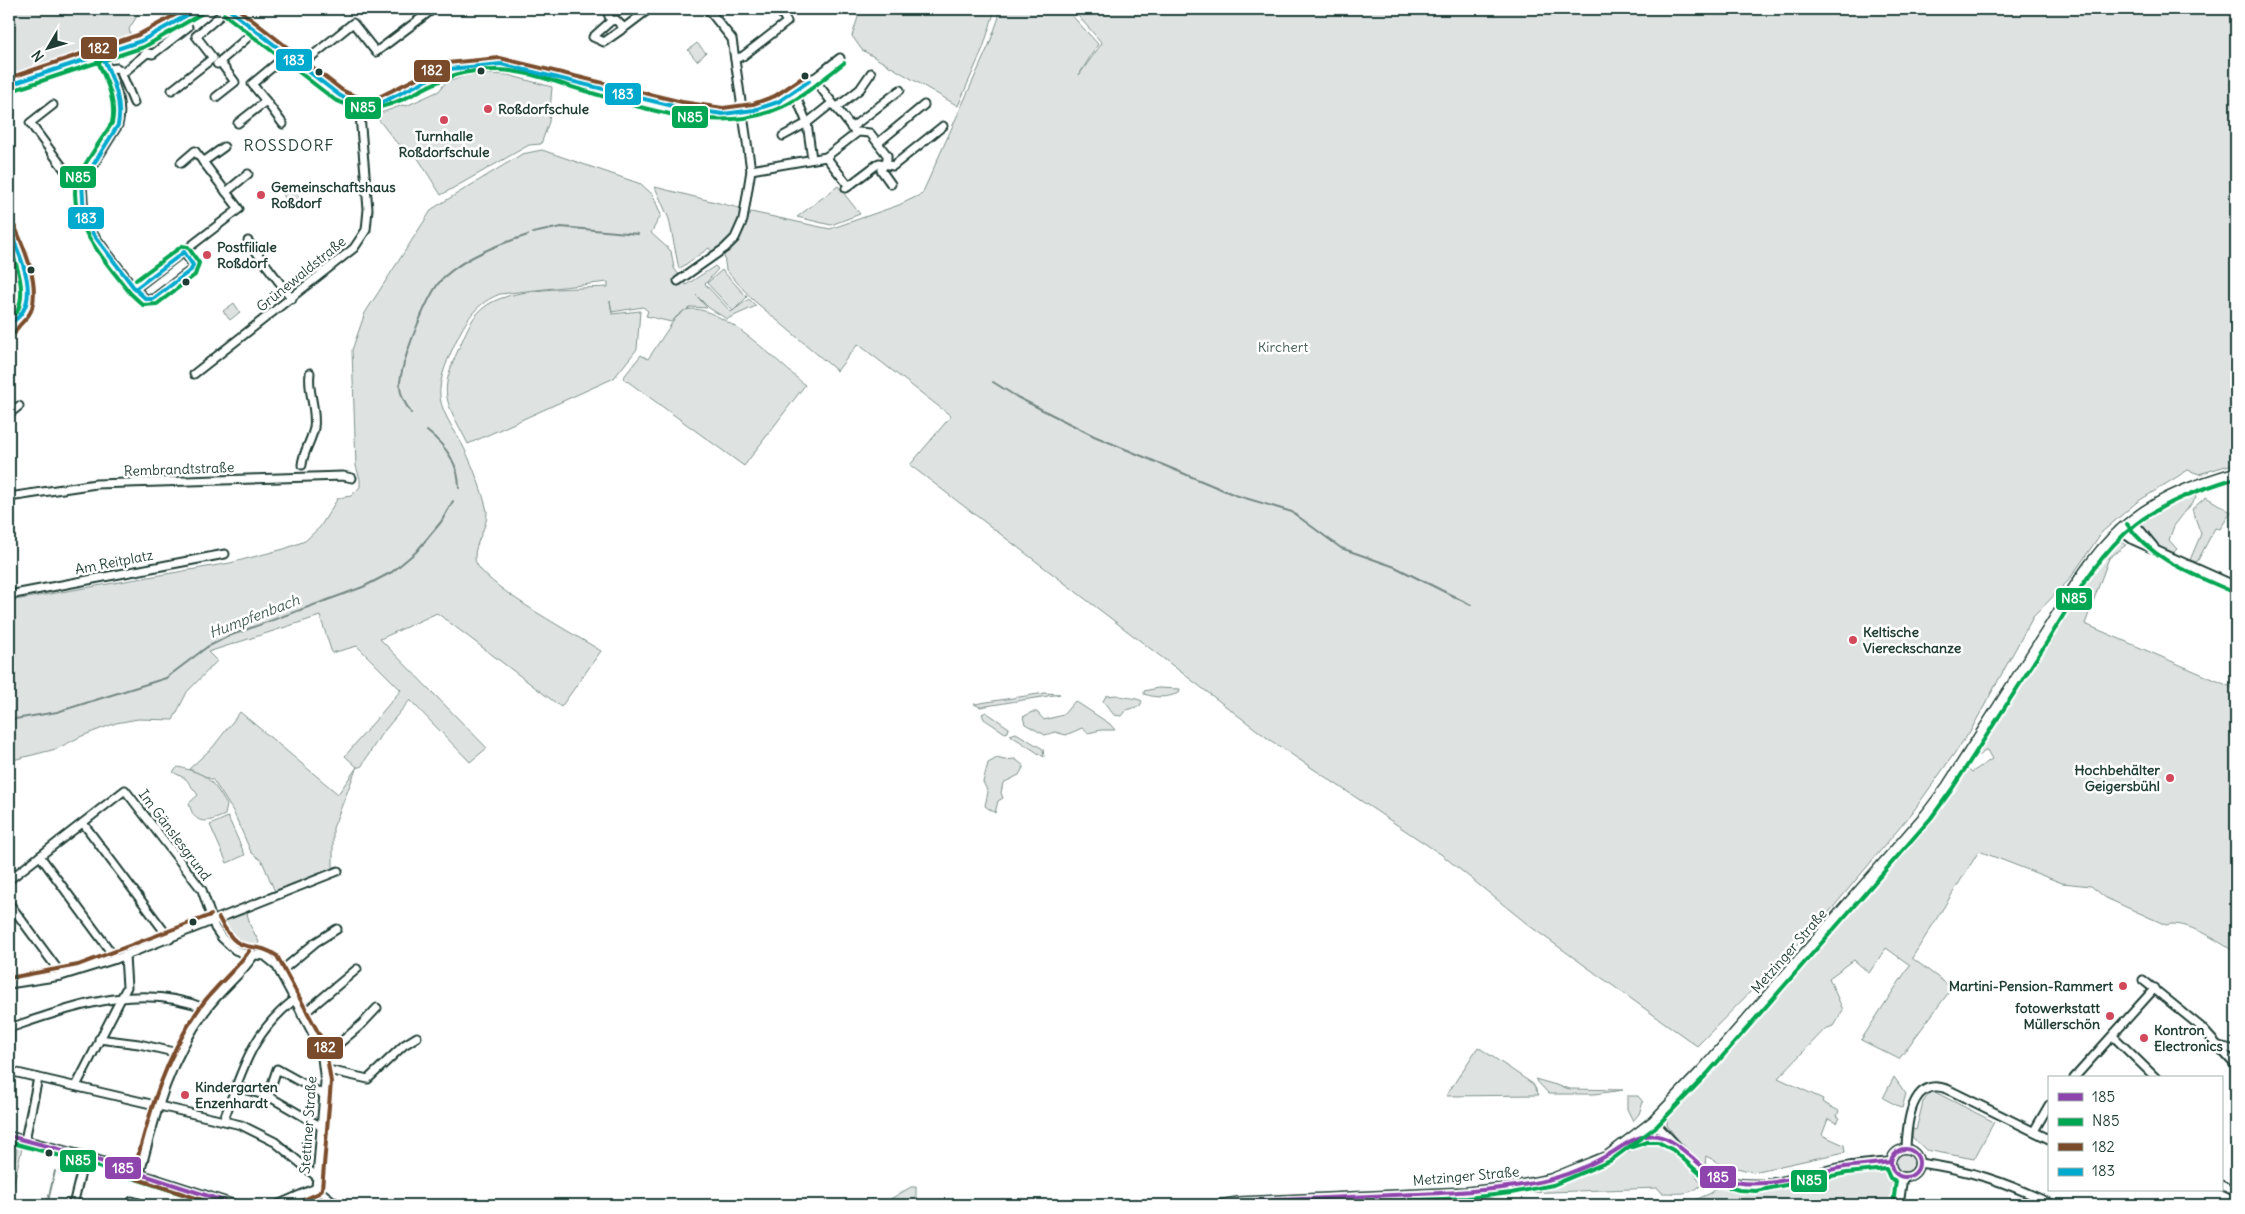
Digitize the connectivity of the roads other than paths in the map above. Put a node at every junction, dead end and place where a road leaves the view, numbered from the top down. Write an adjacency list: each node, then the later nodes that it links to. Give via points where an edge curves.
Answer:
1 (198, 9): 8 (street)
2 (228, 9): 11 (street); 22 (street, via 196,36 213,58)
3 (433, 9): 16 (street, via 376,52 353,23)
4 (606, 9): 9 (street)
5 (649, 9): 10 (street)
6 (708, 9): 15 (street, via 732,39)
7 (779, 9): 15 (street, via 788,22)
8 (184, 18): 13 (street, via 141,41); 18 (street, via 188,26)
9 (611, 21): 10 (street, via 618,21); 10 (street, via 593,37 604,42)
10 (624, 28)
11 (256, 30): 12 (street); 25 (street, via 218,63 235,82)
12 (288, 54): 16 (street); 26 (street, via 252,84)
13 (102, 55): 17 (street); 21 (street)
14 (840, 58): 20 (street)
15 (735, 59): 32 (street)
16 (301, 65): 28 (street, via 339,95)
17 (108, 69): 18 (street, via 117,68); 48 (street, via 118,95 121,115)
18 (123, 73): 27 (street)
19 (871, 73): 31 (street, via 860,89)
20 (813, 78): 24 (street); 31 (street)
21 (9, 85)
22 (172, 90)
23 (900, 90): 37 (street, via 867,116)
24 (794, 92): 32 (street, via 778,102); 34 (street)
25 (216, 97)
26 (266, 101): 33 (street); 35 (street)
27 (134, 103)
28 (358, 104): 32 (street, via 381,102 449,69 501,64 695,112 723,114); 56 (street, Grünewaldstraße, via 368,209 366,230 354,248)
29 (52, 105): 48 (street, via 30,124 70,177)
30 (924, 105): 39 (street)
31 (834, 106): 34 (street); 37 (street)
32 (742, 111): 46 (street)
33 (238, 123)
34 (807, 123): 38 (street); 42 (street)
35 (283, 124)
36 (943, 126): 45 (street, via 893,166)
37 (854, 131): 39 (street, via 867,132); 41 (street)
38 (783, 136)
39 (878, 143): 45 (street, via 887,155)
40 (224, 146): 43 (street)
41 (826, 157): 42 (street); 45 (street, via 848,187 878,164)
42 (812, 159): 46 (street)
43 (203, 162): 44 (street, via 195,152); 50 (street)
44 (181, 163)
45 (884, 165): 49 (street, via 881,170)
46 (751, 170): 54 (street, via 743,220 735,238)
47 (248, 174): 50 (street)
48 (82, 183): 55 (street, via 87,225)
49 (891, 184)
50 (226, 192): 53 (street, via 238,209)
51 (9, 230): 57 (street, via 27,281 23,311 19,319)
52 (248, 241): 56 (street)
53 (184, 252): 55 (street); 55 (street, via 193,265 192,269 164,292 149,300)
54 (678, 281)
55 (135, 289)
56 (292, 298): 60 (street, Grünewaldstraße)
57 (10, 322): 58 (street)
58 (9, 332)
59 (310, 373): 63 (street, via 314,428 302,456)
60 (194, 374)
61 (19, 406): 62 (street)
62 (9, 414)
63 (302, 466)
64 (2236, 472): 67 (main road, Metzinger Straße, via 2177,492)
65 (352, 478): 66 (street, Rembrandtstraße, via 96,484)
66 (9, 497)
67 (2132, 520): 68 (main road, Metzinger Straße); 69 (street)
68 (2119, 530): 69 (street, via 2133,540); 116 (main road, Metzinger Straße, via 2095,556 1926,814 1751,1016)
69 (2156, 549): 71 (street)
70 (225, 554): 72 (street, Am Reitplatz)
71 (2236, 586)
72 (9, 595)
73 (83, 823): 74 (street, Im Gänslesgrund); 78 (street, Im Gänslesgrund, via 125,790 202,890); 80 (street)
74 (40, 856): 76 (street, Im Gänslesgrund); 83 (street)
75 (338, 871): 78 (street)
76 (9, 880)
77 (9, 903): 86 (street)
78 (213, 921): 80 (street); 81 (street, Stettiner Straße, via 228,944 245,954)
79 (337, 929): 85 (street)
80 (170, 939): 82 (street)
81 (254, 955): 85 (street, Stettiner Straße, via 269,958); 93 (street)
82 (125, 956): 83 (street); 90 (street, via 127,987)
83 (116, 959): 86 (street)
84 (356, 969): 94 (street)
85 (280, 972): 91 (street, Stettiner Straße)
86 (61, 976): 88 (street)
87 (2143, 980): 89 (street)
88 (9, 984)
89 (2156, 988): 95 (street); 98 (street)
90 (123, 997): 93 (street, via 175,998); 97 (street); 100 (street, via 63,1010 9,1028)
91 (294, 1000): 94 (street, Stettiner Straße); 110 (street, via 272,1019 256,1040)
92 (377, 1008): 102 (street)
93 (207, 1009): 101 (street)
94 (302, 1015): 102 (street, Stettiner Straße)
95 (2113, 1036): 106 (street); 107 (street)
96 (417, 1037): 104 (street, via 368,1079)
97 (99, 1039): 101 (street); 109 (street)
98 (2217, 1044): 99 (street, via 2224,1049); 103 (street)
99 (2236, 1050)
100 (9, 1051)
101 (178, 1053): 113 (street)
102 (322, 1058): 104 (street, Stettiner Straße)
103 (2236, 1066)
104 (324, 1069): 111 (street, Stettiner Straße)
105 (9, 1072): 108 (street)
106 (2076, 1076)
107 (2154, 1076)
108 (38, 1078): 109 (street); 121 (street)
109 (76, 1086): 113 (street)
110 (236, 1086): 112 (street); 115 (street)
111 (324, 1095): 112 (street, via 278,1069); 117 (street, Stettiner Straße)
112 (268, 1096): 117 (street)
113 (157, 1105): 115 (street); 128 (street)
114 (2048, 1106): 118 (street)
115 (224, 1119): 129 (street, via 260,1133)
116 (1652, 1121): 122 (main road, Metzinger Straße); 123 (street)
117 (320, 1126): 129 (street, Stettiner Straße)
118 (2034, 1131): 120 (street); 124 (street, via 1937,1086 1916,1098 1909,1119)
119 (9, 1136): 121 (street)
120 (2048, 1138)
121 (25, 1140): 125 (street)
122 (1630, 1141): 123 (street, via 1659,1136); 142 (main road, Metzinger Straße, via 1578,1169 1517,1186 1467,1192)
123 (1677, 1146): 126 (street, via 1701,1167 1739,1184 1755,1185)
124 (1906, 1148): 126 (street, via 1897,1150); 127 (street, via 1914,1151)
125 (85, 1156): 128 (street); 136 (street)
126 (1890, 1162): 130 (street, via 1895,1174)
127 (1919, 1163): 130 (street, via 1916,1172); 144 (street, via 1986,1176)
128 (140, 1173): 133 (street)
129 (316, 1177): 132 (street, Stettiner Straße)
130 (1903, 1177): 143 (street)
131 (2222, 1185): 134 (street)
132 (316, 1188): 140 (street, Stettiner Straße); 141 (street)
133 (192, 1191): 138 (street); 139 (street)
134 (2236, 1192)
135 (131, 1203): 137 (street)
136 (73, 1205)
137 (146, 1205)
138 (187, 1205)
139 (236, 1205)
140 (277, 1205)
141 (338, 1205)
142 (1219, 1205)
143 (1899, 1205)
144 (2053, 1205)

